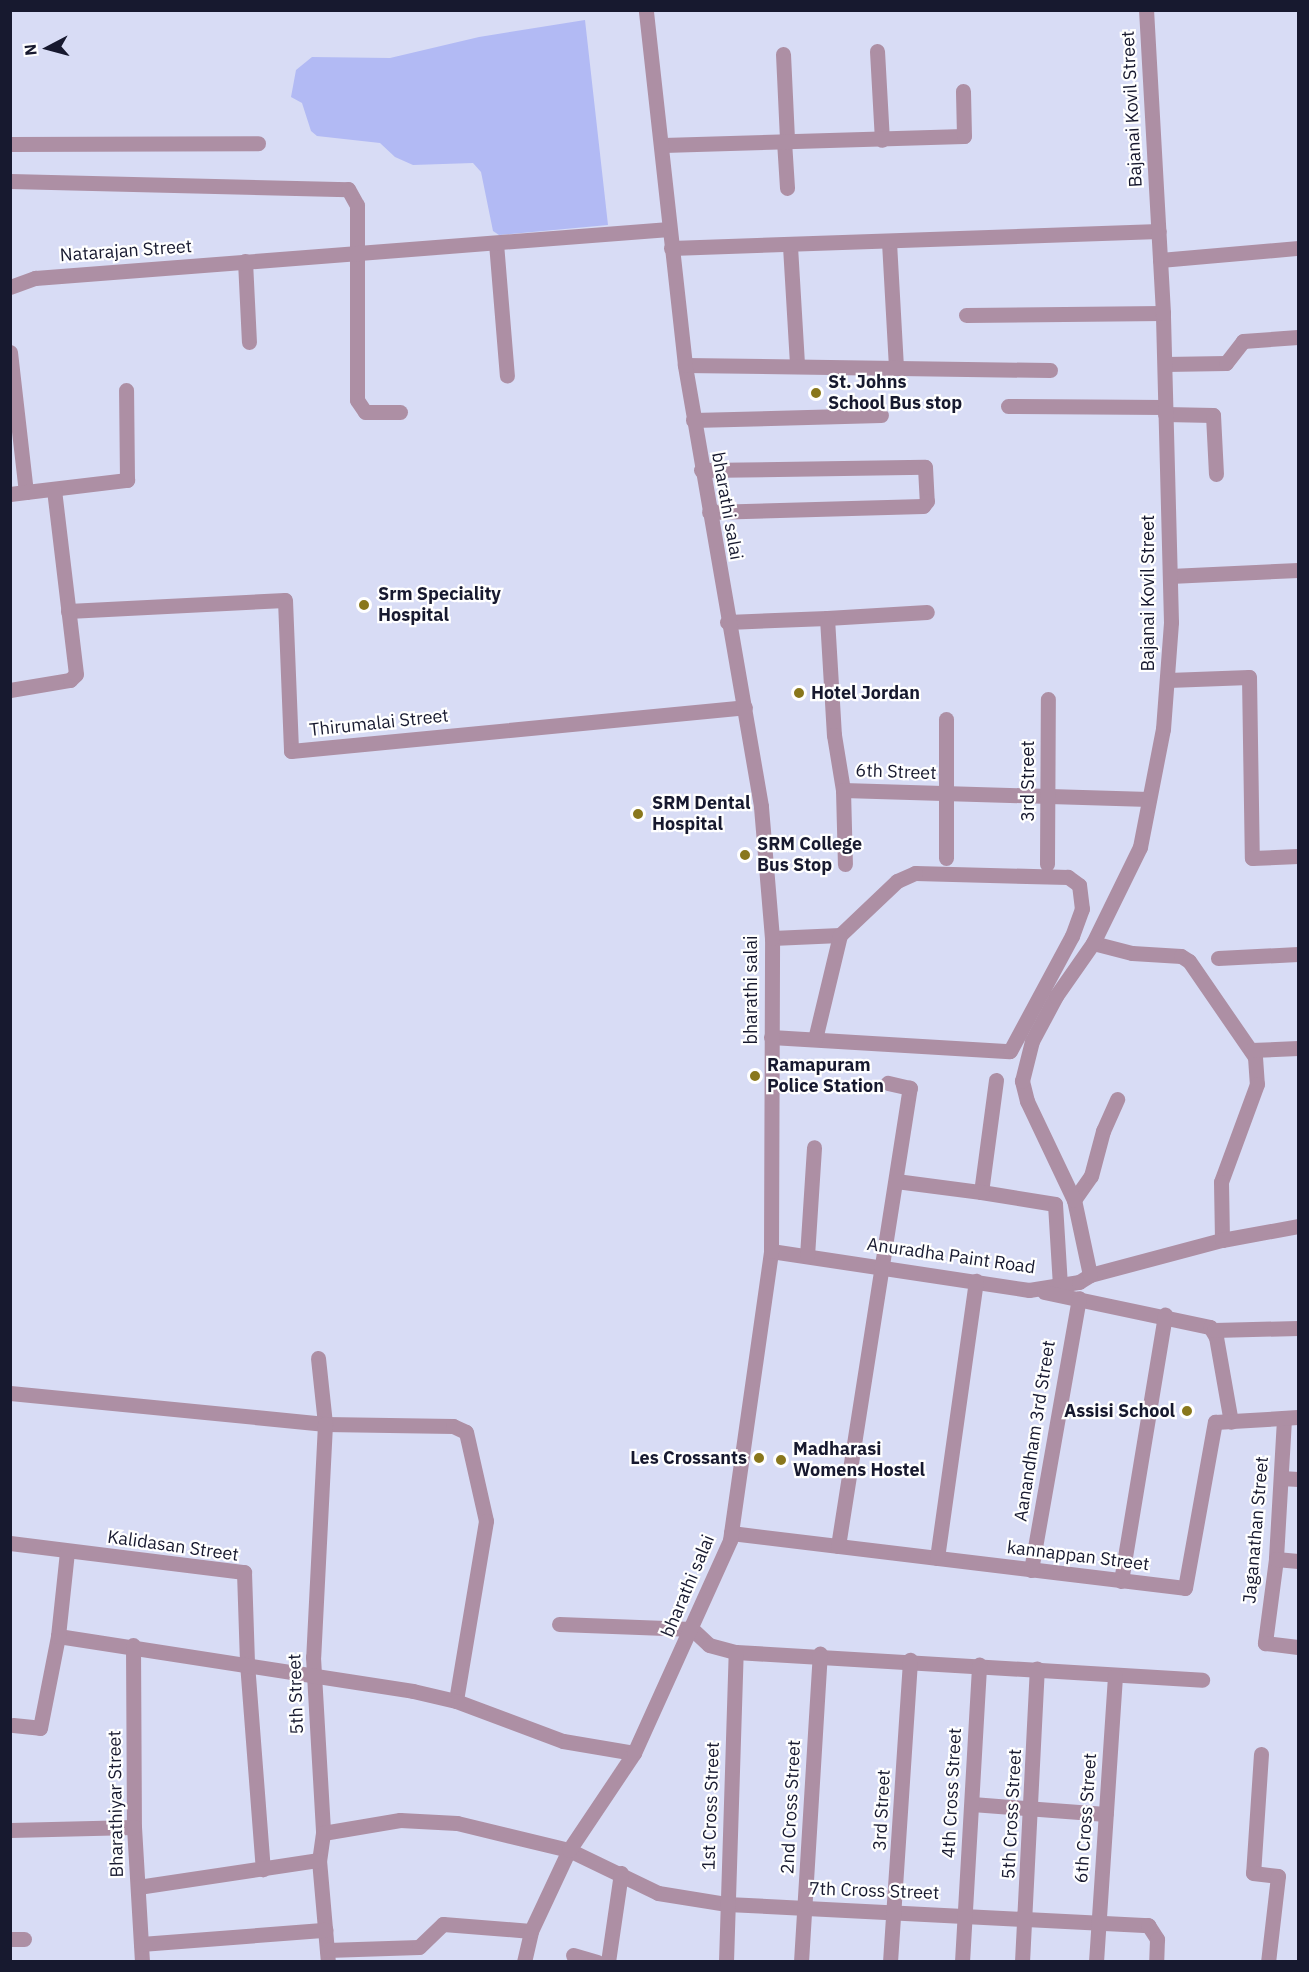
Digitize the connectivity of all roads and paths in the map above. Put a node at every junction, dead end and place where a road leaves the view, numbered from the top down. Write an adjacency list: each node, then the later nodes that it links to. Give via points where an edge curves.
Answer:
1 (646, 10): 10 (street, bharathi salai)
2 (1146, 10): 14 (street, Bajanai Kovil Street)
3 (877, 51): 7 (street)
4 (783, 54): 6 (street)
5 (963, 91): 7 (street, via 964,136)
6 (785, 140): 7 (street); 10 (street); 12 (street)
7 (882, 140)
8 (258, 143): 9 (street)
9 (10, 144)
10 (663, 145): 13 (street, bharathi salai)
11 (10, 182): 20 (street, via 348,189 357,205)
12 (787, 188)
13 (669, 229): 16 (street, Natarajan Street); 18 (street, bharathi salai)
14 (1159, 231): 15 (street, via 1010,234); 21 (street, Bajanai Kovil Street)
15 (889, 242): 17 (street); 32 (street)
16 (496, 243): 20 (street, Natarajan Street); 34 (street)
17 (790, 246): 18 (street); 29 (street)
18 (671, 248): 31 (street, bharathi salai)
19 (1299, 248): 21 (street)
20 (359, 252): 22 (street, Natarajan Street); 39 (street, via 357,400 365,412)
21 (1160, 260): 24 (street, Bajanai Kovil Street)
22 (245, 261): 23 (street, Natarajan Street, via 35,278); 27 (street)
23 (10, 287)
24 (1163, 313): 25 (street); 30 (street, Bajanai Kovil Street)
25 (966, 315)
26 (1299, 337): 30 (street, via 1243,341 1226,363)
27 (249, 342)
28 (10, 352): 35 (street)
29 (797, 364): 31 (street); 32 (street)
30 (1165, 364): 38 (street, Bajanai Kovil Street)
31 (685, 365): 41 (street, bharathi salai)
32 (896, 366): 33 (street)
33 (1050, 370)
34 (507, 376)
35 (12, 387): 45 (street)
36 (126, 390): 44 (street, via 127,480)
37 (1008, 406): 38 (street)
38 (1165, 410): 43 (street, via 1213,414); 48 (street, Bajanai Kovil Street)
39 (400, 412)
40 (881, 415): 41 (street)
41 (693, 420): 42 (street, bharathi salai)
42 (701, 470): 46 (street, bharathi salai); 46 (street, via 925,467 927,501 923,506)
43 (1216, 474)
44 (54, 489): 45 (street); 49 (street)
45 (18, 493)
46 (709, 512): 52 (street, bharathi salai)
47 (1299, 570): 48 (street)
48 (1170, 576): 53 (street, Bajanai Kovil Street)
49 (68, 611): 54 (street, via 75,678); 56 (street, Thirumalai Street, via 285,600 291,751)
50 (927, 612): 51 (street)
51 (827, 618): 52 (street); 58 (street, 6th Street, via 834,735)
52 (727, 622): 56 (street, bharathi salai)
53 (1168, 680): 61 (street, Bajanai Kovil Street); 62 (street, via 1249,677 1252,858)
54 (10, 690)
55 (1048, 699): 60 (street, 3rd Street)
56 (745, 706): 67 (street, bharathi salai, via 761,806)
57 (946, 719): 59 (street)
58 (843, 790): 59 (street, 6th Street); 64 (street)
59 (946, 794): 60 (street, 6th Street); 63 (street)
60 (1048, 798): 61 (street, 6th Street); 65 (street, 3rd Street)
61 (1149, 799): 68 (street, Bajanai Kovil Street, via 1140,847)
62 (1299, 856)
63 (946, 858)
64 (845, 864)
65 (1047, 864)
66 (840, 935): 67 (street); 72 (street); 72 (street, via 897,881 915,873 1068,877 1079,885 1082,909 1054,974 1010,1051)
67 (772, 938): 71 (street, bharathi salai)
68 (1093, 943): 74 (street, via 1132,953 1181,956 1189,961); 81 (street, Bajanai Kovil Street, via 1056,996 1032,1041 1022,1082 1027,1101)
69 (1299, 954): 70 (street)
70 (1218, 958)
71 (771, 1038): 72 (street); 84 (street, bharathi salai)
72 (815, 1039)
73 (1299, 1048): 74 (street)
74 (1251, 1050): 83 (street, via 1257,1084 1221,1182)
75 (996, 1080): 80 (street)
76 (888, 1083): 79 (street, via 910,1088)
77 (1117, 1099): 81 (street, via 1103,1131 1091,1176)
78 (814, 1148): 85 (street)
79 (896, 1181): 80 (street); 86 (street)
80 (981, 1192): 89 (street, via 1055,1204)
81 (1074, 1200): 87 (street, Bajanai Kovil Street)
82 (1299, 1226): 83 (street, Anuradha Paint Road)
83 (1222, 1240): 87 (street, Anuradha Paint Road)
84 (771, 1251): 85 (street, Anuradha Paint Road); 102 (street, bharathi salai)
85 (807, 1256): 86 (street, Anuradha Paint Road)
86 (882, 1267): 88 (street, Anuradha Paint Road); 104 (street)
87 (1090, 1275): 89 (street, Anuradha Paint Road)
88 (976, 1281): 90 (street, Anuradha Paint Road); 106 (street)
89 (1060, 1285): 90 (street, Anuradha Paint Road)
90 (1029, 1290): 91 (street)
91 (1078, 1298): 92 (street); 109 (street, Aanandham 3rd Street)
92 (1165, 1315): 94 (street); 110 (street)
93 (1299, 1328): 94 (street)
94 (1214, 1330): 98 (street)
95 (318, 1358): 99 (street, 5th Street)
96 (10, 1393): 99 (street)
97 (1291, 1418): 98 (street); 100 (street, Jaganathan Street)
98 (1231, 1422): 110 (street, kannappan Street, via 1215,1422 1185,1588)
99 (325, 1424): 122 (street, 5th Street); 125 (street, via 453,1426 466,1432 473,1449 486,1521)
100 (1281, 1478): 101 (street); 107 (street, Jaganathan Street)
101 (1299, 1479)
102 (731, 1533): 104 (street, kannappan Street); 112 (street, bharathi salai)
103 (10, 1543): 105 (street, Kalidasan Street)
104 (838, 1546): 106 (street, kannappan Street)
105 (67, 1552): 113 (street); 119 (street, Kalidasan Street, via 244,1572)
106 (937, 1558): 109 (street, kannappan Street)
107 (1276, 1559): 108 (street); 115 (street, Jaganathan Street, via 1265,1643)
108 (1299, 1561)
109 (1031, 1570): 110 (street, kannappan Street)
110 (1121, 1581)
111 (559, 1624): 112 (street)
112 (692, 1629): 116 (street, via 709,1645); 127 (street, bharathi salai)
113 (58, 1636): 114 (street); 126 (street, via 40,1728)
114 (133, 1644): 119 (street); 132 (street, Bharathiyar Street)
115 (1299, 1647)
116 (736, 1652): 117 (street); 140 (street, 1st Cross Street)
117 (820, 1654): 118 (street); 141 (street, 2nd Cross Street)
118 (910, 1660): 120 (street); 142 (street, 3rd Street)
119 (247, 1663): 122 (street); 137 (street)
120 (979, 1664): 121 (street); 129 (street, 4th Cross Street)
121 (1037, 1668): 123 (street); 130 (street, 5th Cross Street)
122 (313, 1676): 125 (street); 134 (street, 5th Street)
123 (1115, 1676): 124 (street); 131 (street, 6th Cross Street)
124 (1202, 1680)
125 (456, 1701): 127 (street, via 563,1741)
126 (13, 1725)
127 (634, 1753): 135 (street, bharathi salai)
128 (1261, 1754): 162 (street, via 1253,1873 1278,1876)
129 (972, 1804): 130 (street); 143 (street, 4th Cross Street)
130 (1033, 1810): 131 (street); 144 (street, 5th Cross Street)
131 (1106, 1814): 145 (street, 6th Cross Street)
132 (134, 1827): 133 (street); 139 (street, Bharathiyar Street)
133 (10, 1830)
134 (323, 1833): 135 (street, 7th Cross Street, via 400,1820 457,1823); 136 (street, 5th Street)
135 (569, 1850): 138 (street, 7th Cross Street); 147 (street, bharathi salai)
136 (319, 1860): 137 (street); 146 (street, 5th Street)
137 (263, 1869): 139 (street)
138 (621, 1873): 140 (street, 7th Cross Street, via 658,1893); 154 (street)
139 (138, 1887): 148 (street, Bharathiyar Street)
140 (727, 1905): 141 (street, 7th Cross Street); 155 (street, 1st Cross Street)
141 (805, 1908): 142 (street, 7th Cross Street); 156 (street, 2nd Cross Street)
142 (896, 1911): 143 (street, 7th Cross Street); 157 (street, 3rd Street)
143 (965, 1914): 144 (street, 7th Cross Street); 158 (street, 4th Cross Street)
144 (1026, 1917): 145 (street, 7th Cross Street); 159 (street, 5th Cross Street)
145 (1099, 1921): 160 (street, 6th Cross Street); 161 (street, 7th Cross Street, via 1148,1925 1157,1939)
146 (325, 1930): 148 (street); 150 (street, 5th Street)
147 (531, 1931): 150 (street, via 443,1924 419,1947); 152 (street, bharathi salai)
148 (141, 1944): 151 (street, Bharathiyar Street)
149 (573, 1955): 153 (street)
150 (327, 1956)
151 (142, 1962)
152 (524, 1962)
153 (597, 1962)
154 (608, 1962)
155 (726, 1962)
156 (801, 1962)
157 (890, 1962)
158 (962, 1962)
159 (1022, 1962)
160 (1096, 1962)
161 (1156, 1962)
162 (1268, 1962)

